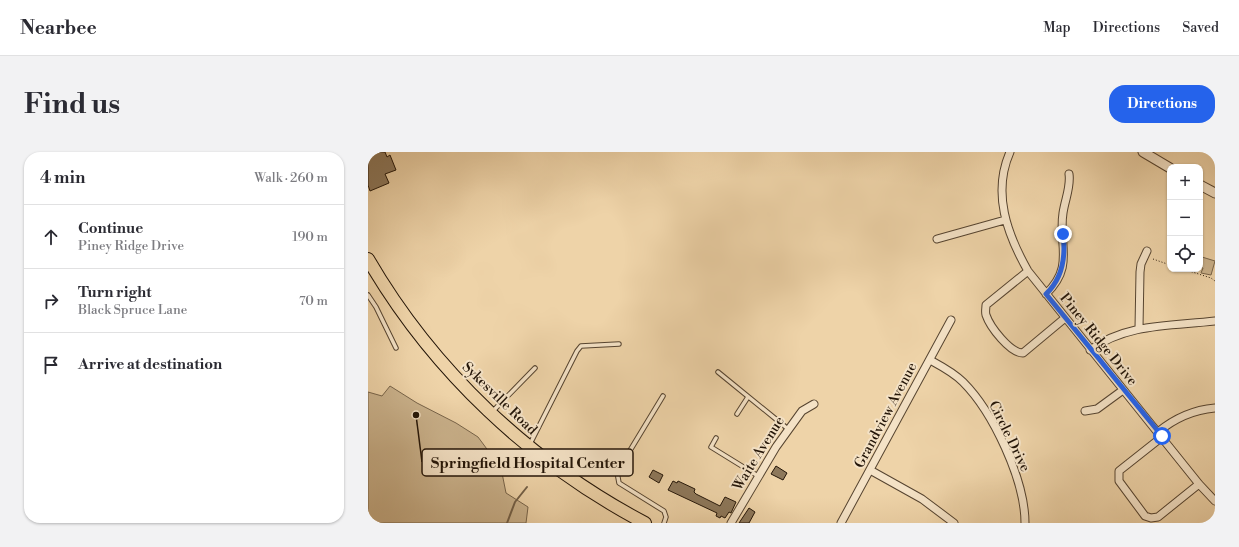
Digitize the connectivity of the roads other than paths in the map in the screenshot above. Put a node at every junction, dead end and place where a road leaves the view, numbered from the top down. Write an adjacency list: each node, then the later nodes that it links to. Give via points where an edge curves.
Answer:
1 (1010, 152): 7 (street, Piney Ridge Drive, via 1002,183)
2 (1143, 152): 3 (street)
3 (1167, 166)
4 (1069, 174): 12 (street, via 1070,182 1062,224 1064,260 1056,281)
5 (1203, 187): 6 (street)
6 (1215, 194)
7 (1005, 220): 8 (street); 11 (street, Piney Ridge Drive, via 1014,247)
8 (937, 239)
9 (1147, 251): 17 (street, via 1140,272)
10 (369, 264): 30 (main road, Sykesville Road, via 433,351)
11 (1028, 271): 12 (street, Piney Ridge Drive); 14 (street, via 986,305 985,314 998,334 1011,349 1024,353)
12 (1046, 294): 14 (street, Piney Ridge Drive)
13 (368, 295): 19 (lane)
14 (1065, 318): 20 (street, Piney Ridge Drive)
15 (951, 320): 21 (street, Grandview Avenue)
16 (1215, 321): 17 (street)
17 (1138, 328): 20 (street, via 1115,335)
18 (619, 344): 35 (lane, via 581,346 576,351)
19 (396, 348)
20 (1090, 350): 24 (street, Piney Ridge Drive)
21 (930, 360): 36 (street, Grandview Avenue); 45 (street, Circle Drive, via 963,382 987,414 1018,479)
22 (535, 368): 30 (lane)
23 (718, 372): 26 (lane)
24 (1123, 390): 29 (street, via 1097,409); 33 (street, Piney Ridge Drive)
25 (663, 396): 41 (lane, via 617,472 616,478 619,483 664,510)
26 (748, 397): 31 (lane); 32 (lane)
27 (814, 404): 32 (street, Waite Avenue, via 802,411)
28 (1215, 408): 33 (street, via 1186,414 1169,423)
29 (1085, 411)
30 (491, 414): 35 (main road, Sykesville Road)
31 (737, 414)
32 (788, 429): 37 (street, Waite Avenue)
33 (1160, 434): 38 (street, Piney Ridge Drive); 38 (street, via 1119,471 1118,475 1119,481 1145,516 1158,517)
34 (716, 438): 37 (lane, via 710,447)
35 (529, 447): 40 (main road, Sykesville Road, via 582,486)
36 (870, 470): 43 (street, Grandview Avenue); 44 (street, via 922,499)
37 (758, 476): 42 (street, Waite Avenue)
38 (1198, 484): 39 (street, Piney Ridge Drive)
39 (1215, 501)
40 (645, 523)
41 (664, 523)
42 (731, 523)
43 (841, 523)
44 (954, 523)
45 (1025, 523)

